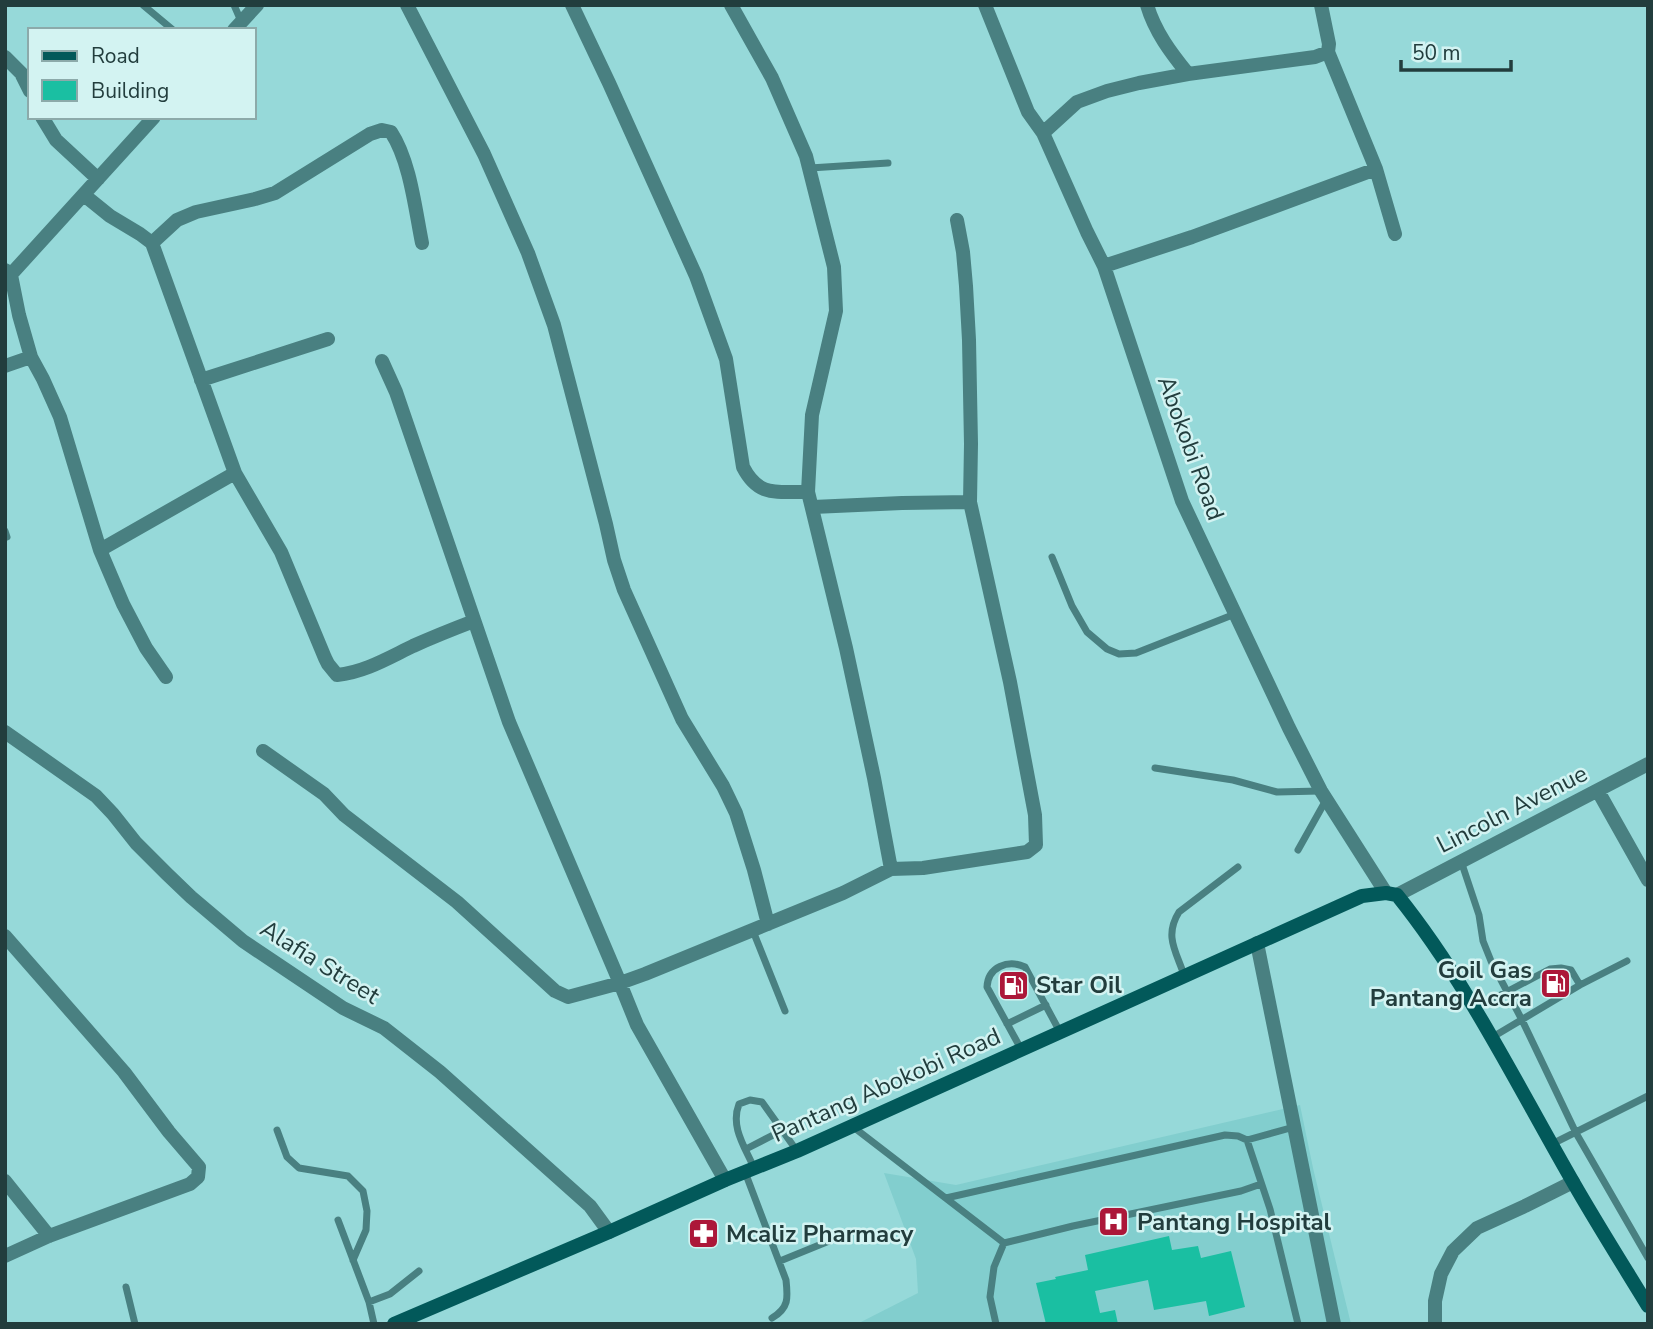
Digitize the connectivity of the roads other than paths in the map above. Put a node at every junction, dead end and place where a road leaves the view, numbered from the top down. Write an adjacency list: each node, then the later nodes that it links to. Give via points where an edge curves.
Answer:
1 (143, 5): 11 (lane)
2 (234, 5): 10 (lane)
3 (257, 5): 10 (street)
4 (407, 5): 56 (street, via 484,154 528,253 554,325 624,590 682,719 736,813)
5 (572, 5): 36 (street, via 696,276 726,359 747,476 761,489)
6 (732, 5): 20 (street, via 772,78)
7 (985, 5): 18 (street, Abokobi Road, via 1028,112)
8 (1147, 5): 14 (street, via 1161,38)
9 (1321, 5): 12 (street)
10 (237, 26)
11 (171, 28)
12 (1328, 52): 14 (street); 21 (street)
13 (5, 57): 15 (street)
14 (1188, 75): 18 (street, via 1139,83 1077,102)
15 (28, 87)
16 (43, 119): 22 (street, via 55,141)
17 (152, 119): 22 (street)
18 (1043, 133): 28 (street, Abokobi Road)
19 (888, 163): 20 (lane)
20 (810, 167): 36 (street, via 834,268 836,301 812,415)
21 (1376, 169): 25 (street); 28 (street)
22 (98, 179): 23 (street)
23 (84, 195): 26 (street); 29 (street)
24 (957, 220): 37 (street, via 967,286)
25 (1395, 234)
26 (152, 243): 27 (street, via 177,220 275,193 382,130 391,132 397,142); 34 (street)
27 (422, 243)
28 (1104, 266): 41 (street, Abokobi Road, via 1182,501)
29 (7, 275): 31 (street)
30 (327, 339): 34 (street)
31 (31, 357): 33 (street); 39 (street, via 60,417)
32 (382, 362): 42 (street)
33 (5, 366)
34 (201, 380): 35 (street)
35 (235, 473): 39 (street); 42 (street, via 281,551 325,658 337,675 380,663)
36 (808, 492): 38 (street)
37 (970, 502): 38 (street); 53 (street, via 1035,815 1035,845 1016,854)
38 (813, 507): 53 (street)
39 (100, 550): 43 (street, via 146,648)
40 (1052, 557): 41 (lane, via 1087,632 1119,654 1136,653)
41 (1235, 614): 49 (street, Abokobi Road)
42 (474, 621): 62 (street, via 509,722)
43 (166, 677)
44 (5, 732): 90 (street, Alafia Street, via 96,796 167,874 243,941 344,1008 384,1028 440,1072 590,1206)
45 (263, 751): 62 (street, via 324,794 344,815 457,902 561,995 573,997)
46 (1648, 765): 48 (street, Lincoln Avenue)
47 (1155, 768): 49 (lane, via 1277,792)
48 (1598, 791): 51 (street, Lincoln Avenue); 54 (street)
49 (1324, 796): 50 (lane); 55 (street, Abokobi Road)
50 (1298, 850)
51 (1461, 860): 55 (street, Lincoln Avenue); 64 (lane, via 1483,942)
52 (1238, 867): 61 (lane, via 1179,912 1173,922 1173,942)
53 (891, 869): 56 (street)
54 (1648, 880)
55 (1391, 894): 59 (street, Pantang Abokobi Road, via 1362,896); 66 (street, via 1424,929)
56 (768, 924): 57 (street)
57 (753, 932): 62 (street); 67 (lane)
58 (5, 936): 91 (street, via 124,1072 199,1167 198,1177 190,1184)
59 (1257, 943): 61 (street, Pantang Abokobi Road); 75 (street)
60 (1627, 961): 63 (lane)
61 (1185, 976): 70 (street, Pantang Abokobi Road)
62 (620, 983): 84 (street, via 637,1025)
63 (1580, 985): 64 (lane, via 1571,970 1561,968); 68 (lane)
64 (1507, 991): 66 (lane); 68 (lane)
65 (1046, 1005): 69 (lane); 69 (lane, via 1026,967 1010,963 991,972 987,987); 70 (lane)
66 (1474, 1009): 71 (street)
67 (785, 1011)
68 (1522, 1020): 71 (lane); 78 (lane)
69 (1007, 1024): 72 (lane)
70 (1060, 1032): 72 (street, Pantang Abokobi Road)
71 (1491, 1038): 80 (street)
72 (1021, 1049): 74 (street, Pantang Abokobi Road)
73 (1648, 1096): 78 (lane)
74 (851, 1126): 82 (street, Pantang Abokobi Road); 88 (lane)
75 (1294, 1127): 79 (lane); 108 (street)
76 (277, 1130): 96 (lane, via 287,1157 299,1168 348,1176 363,1191 366,1230)
77 (783, 1130): 81 (lane); 81 (lane, via 762,1102 739,1104 735,1125); 82 (lane)
78 (1576, 1133): 80 (lane); 95 (lane)
79 (1247, 1140): 87 (lane); 88 (lane, via 1226,1135)
80 (1552, 1144): 86 (street)
81 (746, 1149): 83 (lane)
82 (797, 1151): 83 (street, Pantang Abokobi Road)
83 (749, 1170): 84 (street, Pantang Abokobi Road); 97 (lane)
84 (726, 1180): 90 (street, Pantang Abokobi Road)
85 (5, 1181): 91 (street)
86 (1573, 1182): 101 (street); 109 (street, via 1478,1228 1453,1251 1441,1274)
87 (1261, 1184): 93 (lane); 107 (lane)
88 (946, 1198): 93 (lane)
89 (338, 1220): 96 (lane)
90 (609, 1232): 105 (street, Pantang Abokobi Road)
91 (49, 1236): 94 (street)
92 (839, 1237): 97 (lane)
93 (1004, 1243): 106 (lane, via 990,1297)
94 (5, 1256)
95 (1648, 1258)
96 (353, 1260): 100 (lane)
97 (780, 1261): 102 (lane, via 786,1306)
98 (419, 1271): 100 (lane, via 390,1294)
99 (126, 1287): 103 (lane)
100 (369, 1302): 104 (lane)
101 (1648, 1306)
102 (772, 1318)
103 (135, 1324)
104 (374, 1324)
105 (394, 1324)
106 (996, 1324)
107 (1297, 1324)
108 (1334, 1324)
109 (1435, 1324)

